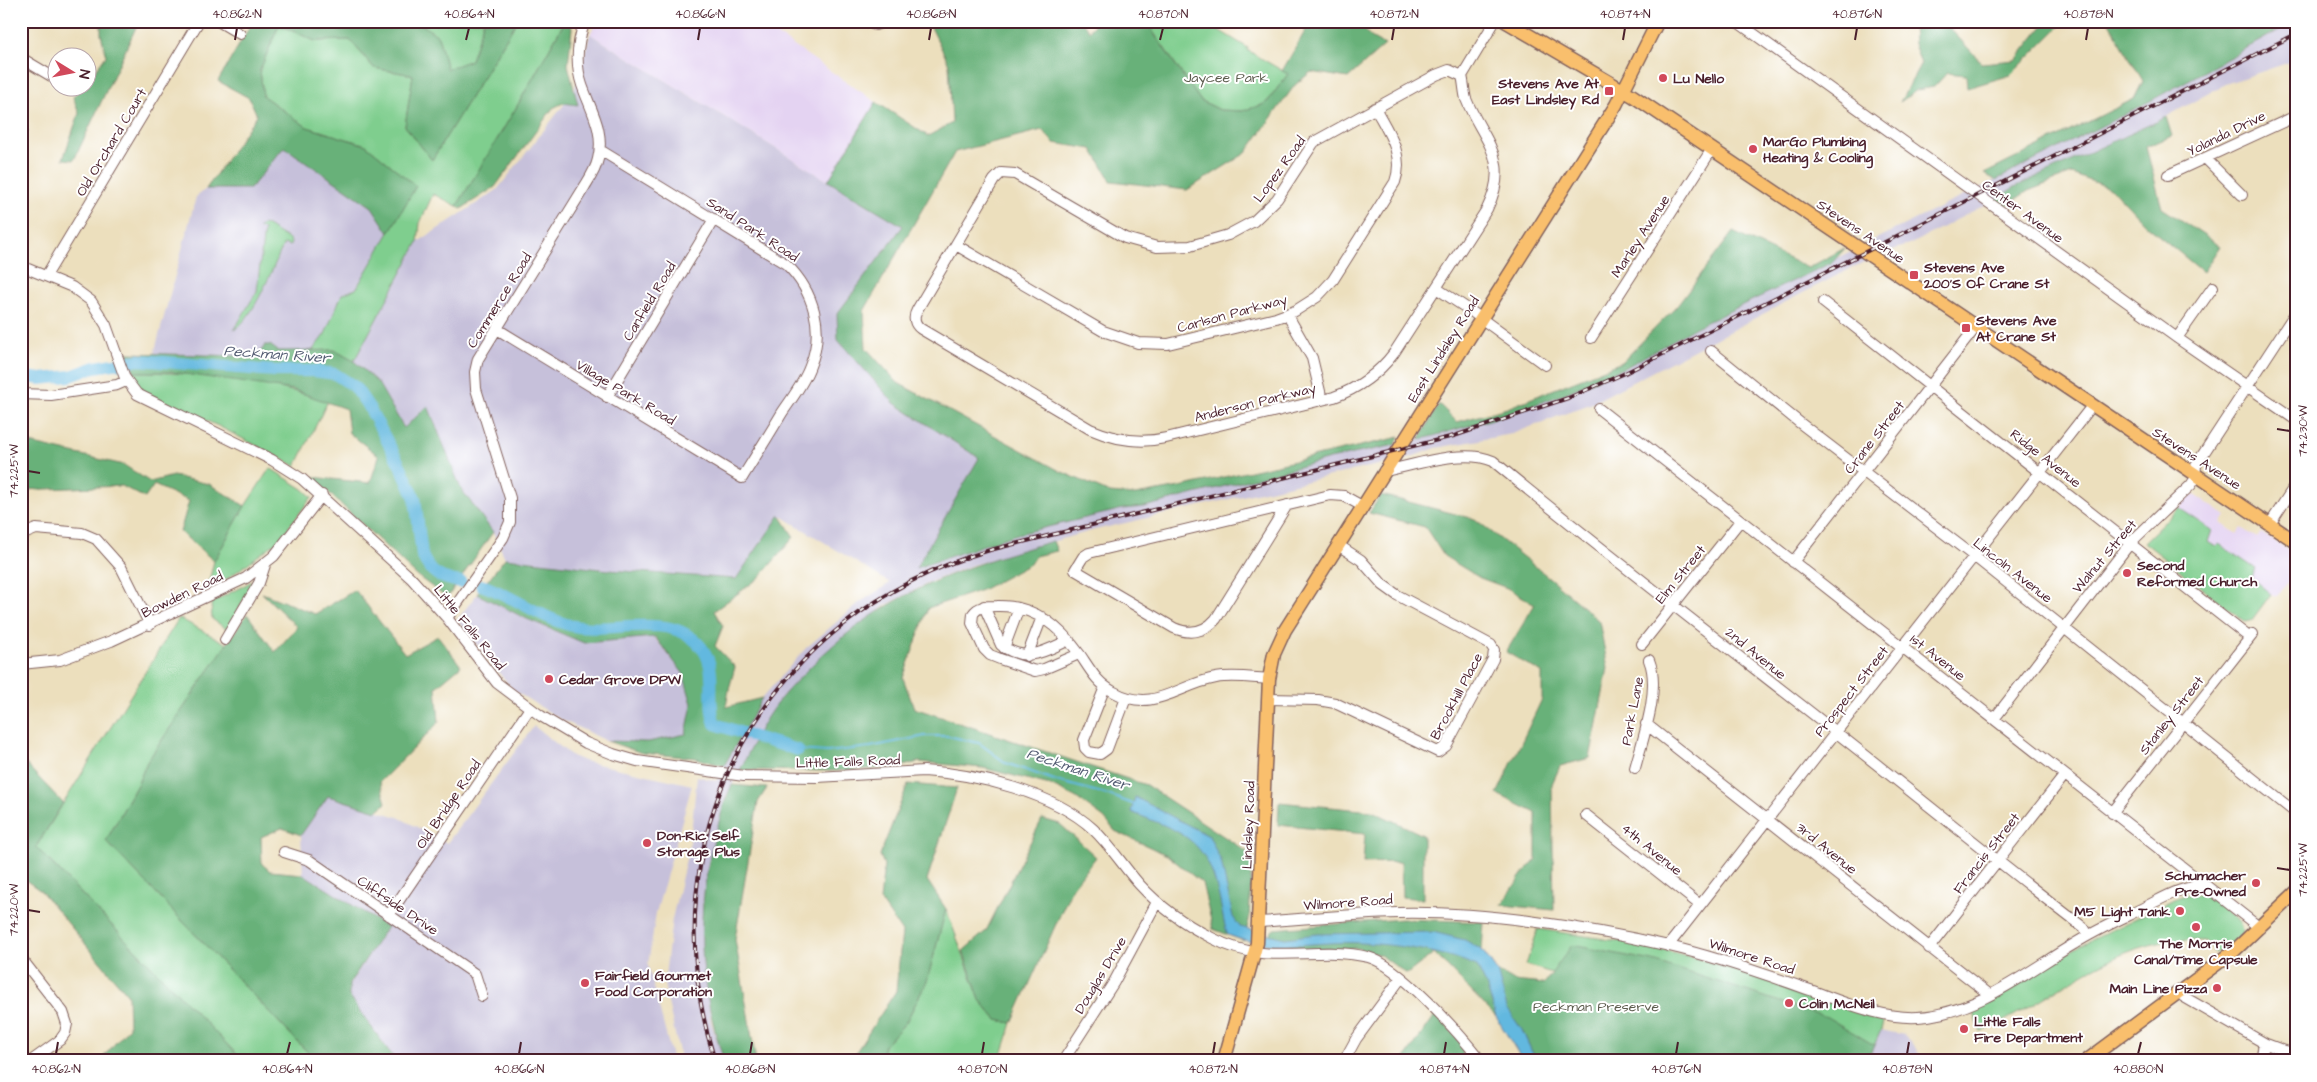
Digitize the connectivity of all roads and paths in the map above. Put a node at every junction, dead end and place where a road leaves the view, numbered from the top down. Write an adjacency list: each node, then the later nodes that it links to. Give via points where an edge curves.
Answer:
1 (199, 21): 25 (street, Old Orchard Court)
2 (218, 21): 10 (street)
3 (585, 21): 18 (street, Commerce Road, via 579,42 579,72 598,125)
4 (865, 21): 5 (street, via 875,25)
5 (886, 21)
6 (1495, 21): 13 (street)
7 (1504, 21): 14 (main road, Stevens Avenue)
8 (1658, 21): 14 (main road, East Lindsley Road)
9 (1736, 21): 35 (street, Center Avenue)
10 (240, 34)
11 (21, 58): 12 (street)
12 (48, 74)
13 (1462, 76): 15 (street, Lopez Road, via 1449,70 1436,74); 27 (street, Anderson Parkway, via 1466,98 1492,146 1496,182 1487,209)
14 (1624, 91): 17 (main road, Stevens Avenue); 31 (main road, East Lindsley Road)
15 (1375, 108): 23 (street, Lopez Road, via 1314,142 1270,207 1254,221 1228,235 1179,247 1135,242 1008,172 996,177); 30 (street, Carlson Parkway, via 1398,154 1395,182 1328,286 1310,302)
16 (2296, 116): 19 (street, Yolanda Drive)
17 (1712, 149): 32 (main road, Stevens Avenue); 34 (street, Marley Avenue)
18 (600, 150): 22 (street, Sand Park Road); 33 (street, Commerce Road, via 596,168)
19 (2206, 159): 20 (street, Yolanda Drive); 21 (street)
20 (2168, 175)
21 (2242, 195)
22 (714, 219): 42 (street, Canfield Road); 51 (street, Sand Park Road, via 792,270 809,294 816,321 815,353 808,373)
23 (956, 245): 30 (street, Carlson Parkway, via 1103,331 1129,342 1168,344); 43 (street, Anderson Parkway, via 916,312 918,327 1100,433 1129,441 1157,440)
24 (21, 266): 25 (street, Little Falls Road)
25 (46, 276): 38 (street, Little Falls Road, via 72,287 91,301 103,318)
26 (2212, 286): 35 (street)
27 (1436, 288): 31 (street); 43 (street, Anderson Parkway, via 1380,370 1353,389)
28 (1823, 302): 39 (street, Ridge Avenue)
29 (2296, 312): 40 (street, Walnut Street)
30 (1287, 314): 43 (street, via 1312,358)
31 (1480, 318): 37 (street); 47 (main road, East Lindsley Road)
32 (1976, 327): 39 (street, Crane Street); 44 (main road, Stevens Avenue)
33 (496, 329): 42 (street, Village Park Road); 69 (street, Commerce Road, via 478,359 475,383 510,498 512,516 503,538)
34 (1591, 338)
35 (2177, 338): 40 (street, Center Avenue)
36 (1711, 351): 48 (street, Lincoln Avenue)
37 (1544, 365)
38 (125, 378): 41 (street, via 117,385 51,395); 53 (street, Little Falls Road, via 141,397 282,466)
39 (1931, 385): 48 (street, Crane Street); 49 (street, Ridge Avenue)
40 (2246, 387): 46 (street, Center Avenue); 50 (street, Walnut Street, via 2196,465)
41 (21, 394)
42 (607, 396): 51 (street, Village Park Road)
43 (1322, 400)
44 (2092, 406): 49 (street, Prospect Street); 50 (main road, Stevens Avenue)
45 (1599, 409): 56 (street, 1st Avenue)
46 (2296, 420)
47 (1384, 471): 55 (main road, East Lindsley Road); 65 (street, 2nd Avenue, via 1464,456 1482,456 1493,461 1605,554)
48 (1865, 471): 62 (street, Lincoln Avenue); 63 (street, Crane Street)
49 (2041, 472): 59 (street, Ridge Avenue); 62 (street, Prospect Street)
50 (2194, 474): 57 (main road, Stevens Avenue); 59 (street, Walnut Street, via 2192,486)
51 (742, 478)
52 (2296, 484): 57 (street)
53 (322, 495): 64 (street, Bowden Road); 69 (street, Little Falls Road, via 411,578)
54 (1287, 505): 54 (street, via 1089,553 1075,570 1174,628 1190,632 1201,630 1216,619); 55 (street, via 1335,494)
55 (1362, 506): 61 (main road, East Lindsley Road)
56 (1740, 521): 63 (street, 1st Avenue); 65 (street, Elm Street)
57 (2270, 524): 60 (main road, Stevens Avenue)
58 (21, 535): 70 (street, via 36,530 82,533 96,539 121,566)
59 (2130, 542): 71 (street, Walnut Street); 72 (street, Ridge Avenue)
60 (2296, 542)
61 (1338, 545): 82 (main road, East Lindsley Road, via 1281,638 1274,654); 85 (street, Brookhill Place, via 1361,560 1390,591 1491,645 1493,659 1446,746 1438,752 1335,703)
62 (1975, 557): 71 (street, Lincoln Avenue); 76 (street, Prospect Street)
63 (1793, 562): 76 (street, 1st Avenue)
64 (265, 564): 70 (street, Bowden Road, via 246,578); 73 (street, via 259,583)
65 (1674, 605): 75 (street, Elm Street); 90 (street, 2nd Avenue)
66 (984, 606): 67 (street); 77 (street, via 998,642); 78 (street, via 972,614 972,624 990,655 1034,671)
67 (1019, 608): 68 (street); 77 (street)
68 (1042, 617): 74 (street); 79 (street)
69 (447, 618): 86 (street, Little Falls Road, via 497,683)
70 (150, 624): 81 (street, Bowden Road, via 60,660)
71 (2063, 627): 87 (street, Walnut Street); 88 (street, Lincoln Avenue)
72 (2251, 636): 88 (street, Stanley Street)
73 (225, 640)
74 (1069, 640): 78 (street); 79 (street)
75 (1642, 644)
76 (1903, 647): 87 (street, 1st Avenue); 90 (street, Prospect Street)
77 (1004, 648): 79 (street)
78 (1079, 654): 83 (street)
79 (1027, 656)
80 (1649, 660): 89 (street, Park Lane, via 1654,675)
81 (21, 664)
82 (1270, 679): 84 (street, via 1217,678 1160,698); 85 (main road, East Lindsley Road)
83 (1105, 687): 84 (street); 84 (street, via 1084,740 1089,752 1100,754 1107,748)
84 (1126, 698)
85 (1268, 699): 104 (main road, Lindsley Road)
86 (530, 708): 101 (street, Little Falls Road, via 594,747 650,764 768,777 940,772 1022,790 1058,805 1093,829); 103 (street, Old Bridge Road)
87 (1994, 719): 92 (street, 1st Avenue)
88 (2182, 722): 93 (street, Stanley Street); 94 (street, Lincoln Avenue)
89 (1646, 724): 91 (street, Park Lane); 96 (street, 3rd Avenue)
90 (1836, 733): 96 (street, Prospect Street); 98 (street, 2nd Avenue)
91 (1635, 768)
92 (2064, 776): 93 (street, 1st Avenue); 98 (street, Francis Street)
93 (2112, 813): 99 (street, 1st Avenue)
94 (2296, 813)
95 (1586, 816): 102 (street, 4th Avenue)
96 (1768, 819): 102 (street, Prospect Street); 108 (street, 3rd Avenue)
97 (284, 852): 103 (street, Cliffside Drive, via 308,860)
98 (1997, 862): 106 (street, 2nd Avenue, via 2084,928); 108 (street, Francis Street)
99 (2205, 886): 105 (street, 1st Avenue); 106 (street, Wilmore Road, via 2184,889)
100 (2296, 892): 105 (main road)
101 (1157, 902): 109 (street, Little Falls Road, via 1211,938); 118 (street, Douglas Drive, via 1114,982)
102 (1700, 905): 107 (street, Prospect Street)
103 (389, 915): 114 (street, Cliffside Drive, via 475,974)
104 (1258, 925): 107 (street, Wilmore Road, via 1401,912 1555,925); 109 (main road, Lindsley Road)
105 (2260, 928): 112 (main road)
106 (2088, 935): 113 (street, Wilmore Road)
107 (1668, 946): 113 (street, Wilmore Road, via 1712,957 1894,1016 1938,1014)
108 (1930, 948): 113 (street, 3rd Avenue)
109 (1256, 951): 111 (street, Little Falls Road, via 1270,955 1368,957); 119 (main road, Lindsley Road)
110 (21, 958): 117 (street, via 63,1012 67,1024 60,1040)
111 (1401, 978): 120 (street, via 1356,1039); 121 (street, Little Falls Road, via 1442,1016)
112 (2180, 992): 115 (street); 122 (main road)
113 (1990, 995)
114 (482, 996)
115 (2264, 1043): 116 (street); 123 (street)
116 (2296, 1054)
117 (31, 1061)
118 (1063, 1061)
119 (1224, 1061)
120 (1344, 1061)
121 (1481, 1061)
122 (2086, 1061)
123 (2261, 1061)

